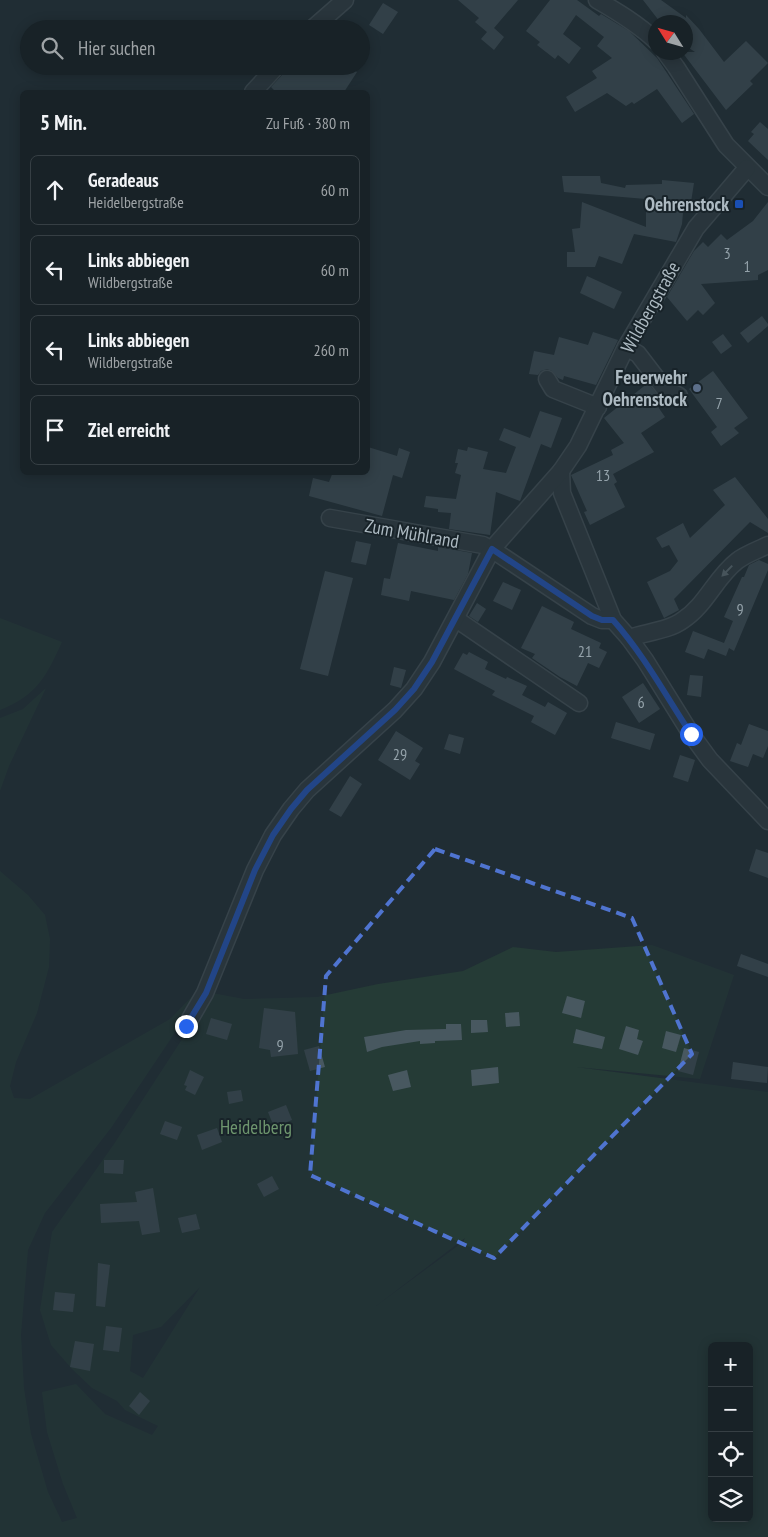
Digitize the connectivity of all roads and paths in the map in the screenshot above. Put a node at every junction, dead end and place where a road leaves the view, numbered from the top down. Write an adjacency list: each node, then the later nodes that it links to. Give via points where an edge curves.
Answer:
1 (345, 0): 3 (street)
2 (598, 0): 4 (street)
3 (322, 20)
4 (648, 34)
5 (671, 60): 8 (street, via 726,145)
6 (268, 75): 7 (street)
7 (254, 90)
8 (747, 168): 9 (street); 10 (street, Wildbergstraße, via 696,228)
9 (768, 187)
10 (626, 347): 12 (street, via 638,354 664,388); 13 (street, Wildbergstraße)
11 (546, 380): 13 (street, via 553,389)
12 (679, 396)
13 (598, 407): 14 (street, Wildbergstraße)
14 (561, 471): 17 (street, Wildbergstraße); 19 (street, via 562,494)
15 (330, 518): 17 (street, Zum Mühlrand)
16 (768, 546): 20 (street, one-way to 20, via 738,560 682,621)
17 (492, 549): 18 (street, Wildbergstraße); 19 (street, via 592,616)
18 (456, 619): 21 (street); 23 (street, Wildbergstraße, via 414,689 307,790 273,835 255,870 206,993)
19 (613, 620): 20 (street)
20 (629, 638): 22 (street, via 710,760)
21 (579, 703)
22 (768, 821)
23 (186, 1026)

